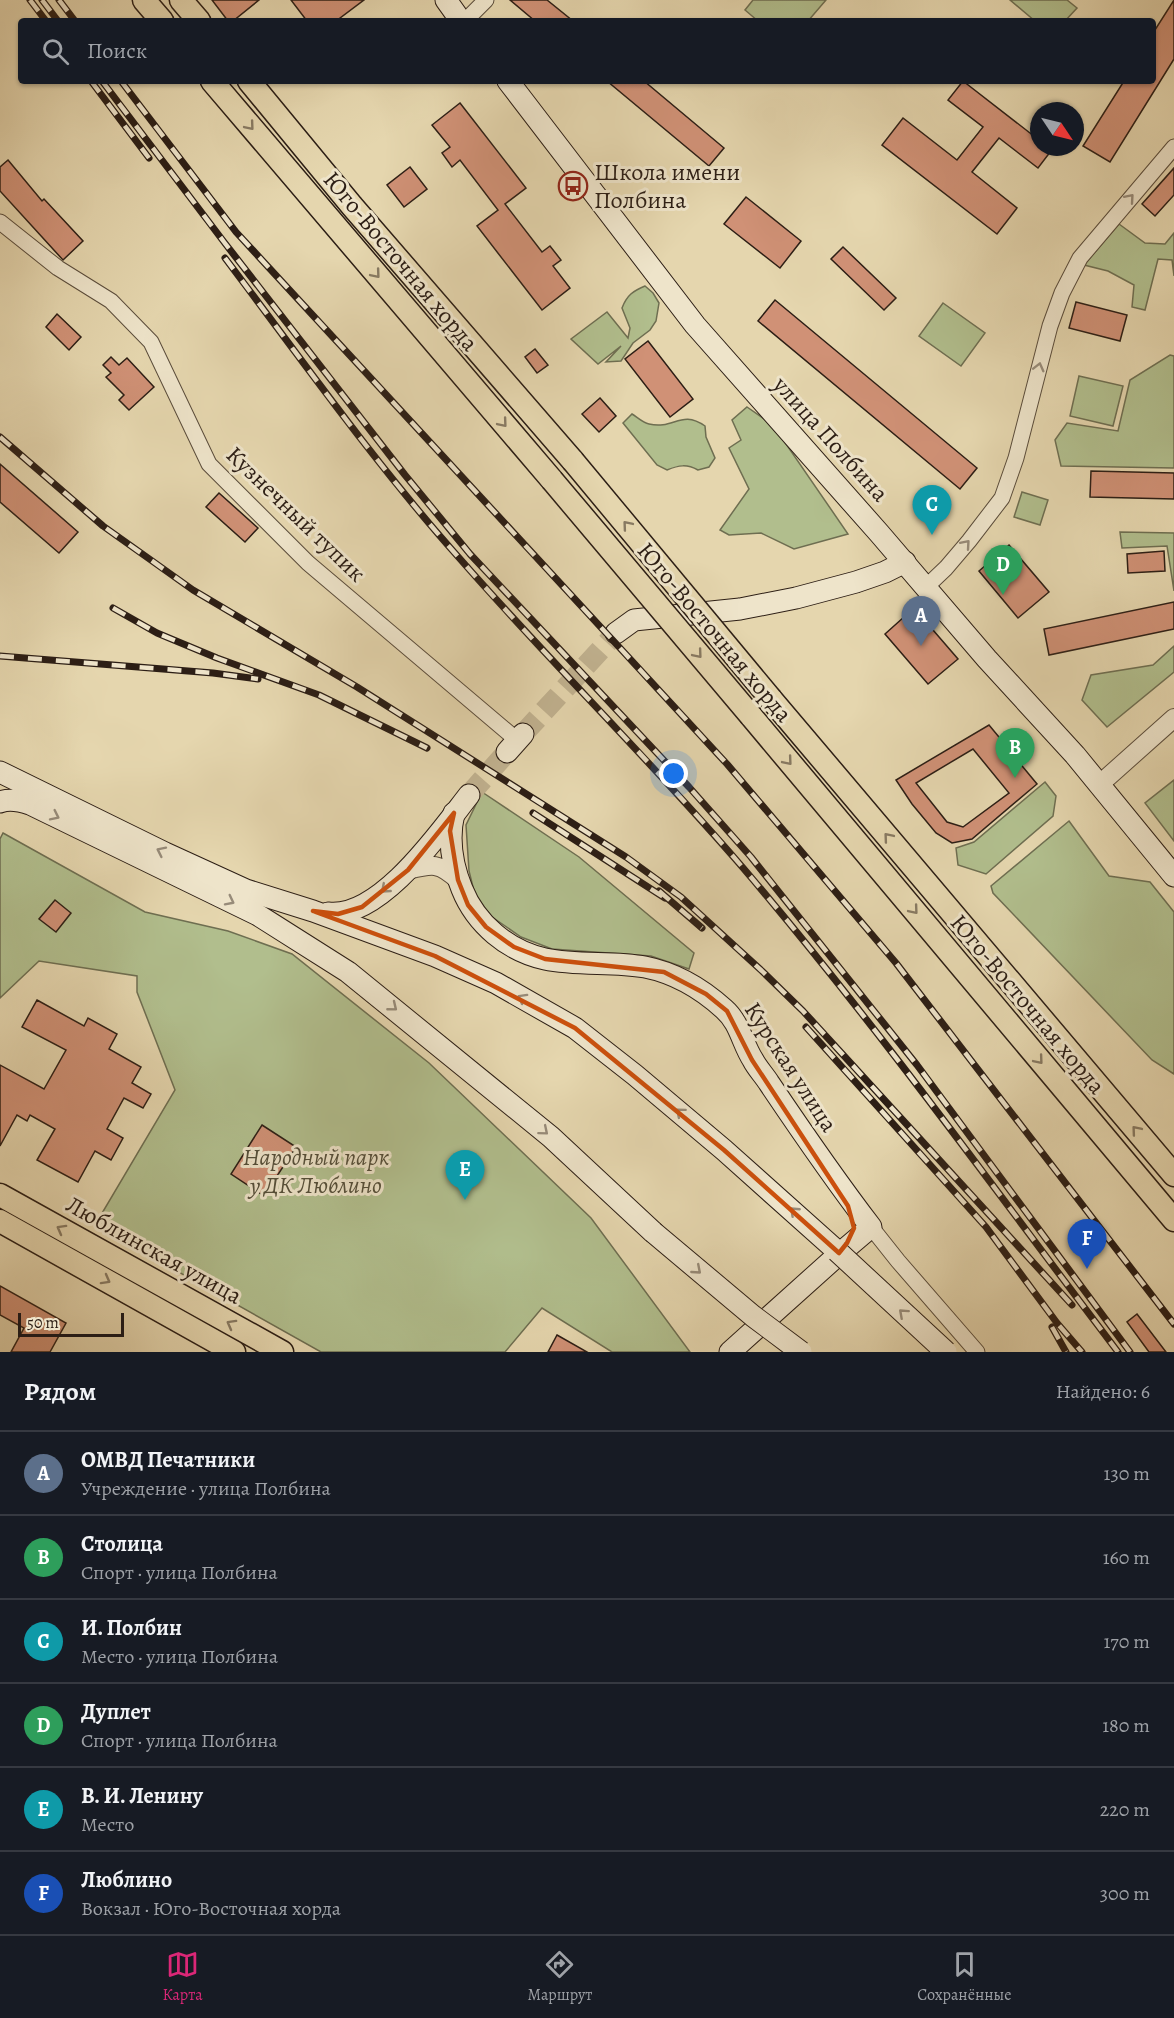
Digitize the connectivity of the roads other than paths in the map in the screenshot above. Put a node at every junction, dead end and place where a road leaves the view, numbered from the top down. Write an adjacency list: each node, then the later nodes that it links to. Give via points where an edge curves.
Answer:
1 (144, 0): 5 (main road)
2 (181, 0): 6 (main road)
3 (446, 0): 7 (main road)
4 (486, 0): 8 (street)
5 (159, 18)
6 (196, 18)
7 (459, 18)
8 (468, 18)
9 (215, 84): 31 (main road, Юго-Восточная хорда, one-way to 31, bridge)
10 (251, 84): 29 (main road, Юго-Восточная хорда, one-way to 10, bridge)
11 (510, 84): 14 (main road, улица Полбина, via 695,325)
12 (1174, 147): 15 (street, one-way to 12, via 946,568 1002,498 1050,326 1080,258)
13 (0, 222): 18 (street, Кузнечный тупик, via 58,268 111,301 151,342 209,464 308,563)
14 (905, 562): 15 (main road, улица Полбина); 16 (main road, via 856,582 740,609 634,620)
15 (926, 586): 20 (main road, улица Полбина)
16 (616, 633)
17 (1174, 718): 20 (street)
18 (516, 742)
19 (0, 772): 27 (main road, one-way to 19, via 246,890)
20 (1100, 784): 25 (main road, улица Полбина)
21 (469, 795): 23 (main road)
22 (0, 802): 38 (main road, one-way to 38, bridge, via 18,800 30,804 224,898 348,972 551,1137 653,1232 753,1317)
23 (454, 813): 24 (main road); 26 (main road, Курская улица, via 450,831)
24 (408, 870): 26 (street, via 436,865 446,868); 27 (main road, one-way to 27, via 362,907 338,914)
25 (1174, 876)
26 (458, 880): 28 (main road, Курская улица, via 468,905 486,927 514,947 545,959 644,967 683,980 706,994 727,1011 752,1060)
27 (313, 911): 39 (main road, one-way to 27, bridge, via 780,1198 574,1028 445,960)
28 (829, 1172): 33 (main road, Курская улица); 34 (main road, via 848,1206 854,1228)
29 (1174, 1175)
30 (0, 1195): 36 (main road, Люблинская улица, one-way to 30)
31 (1174, 1220)
32 (0, 1221): 35 (main road, Люблинская улица, one-way to 35)
33 (872, 1227): 34 (main road); 40 (street)
34 (838, 1255): 37 (main road)
35 (234, 1352)
36 (282, 1352)
37 (730, 1352)
38 (801, 1352)
39 (946, 1352)
40 (977, 1352)

